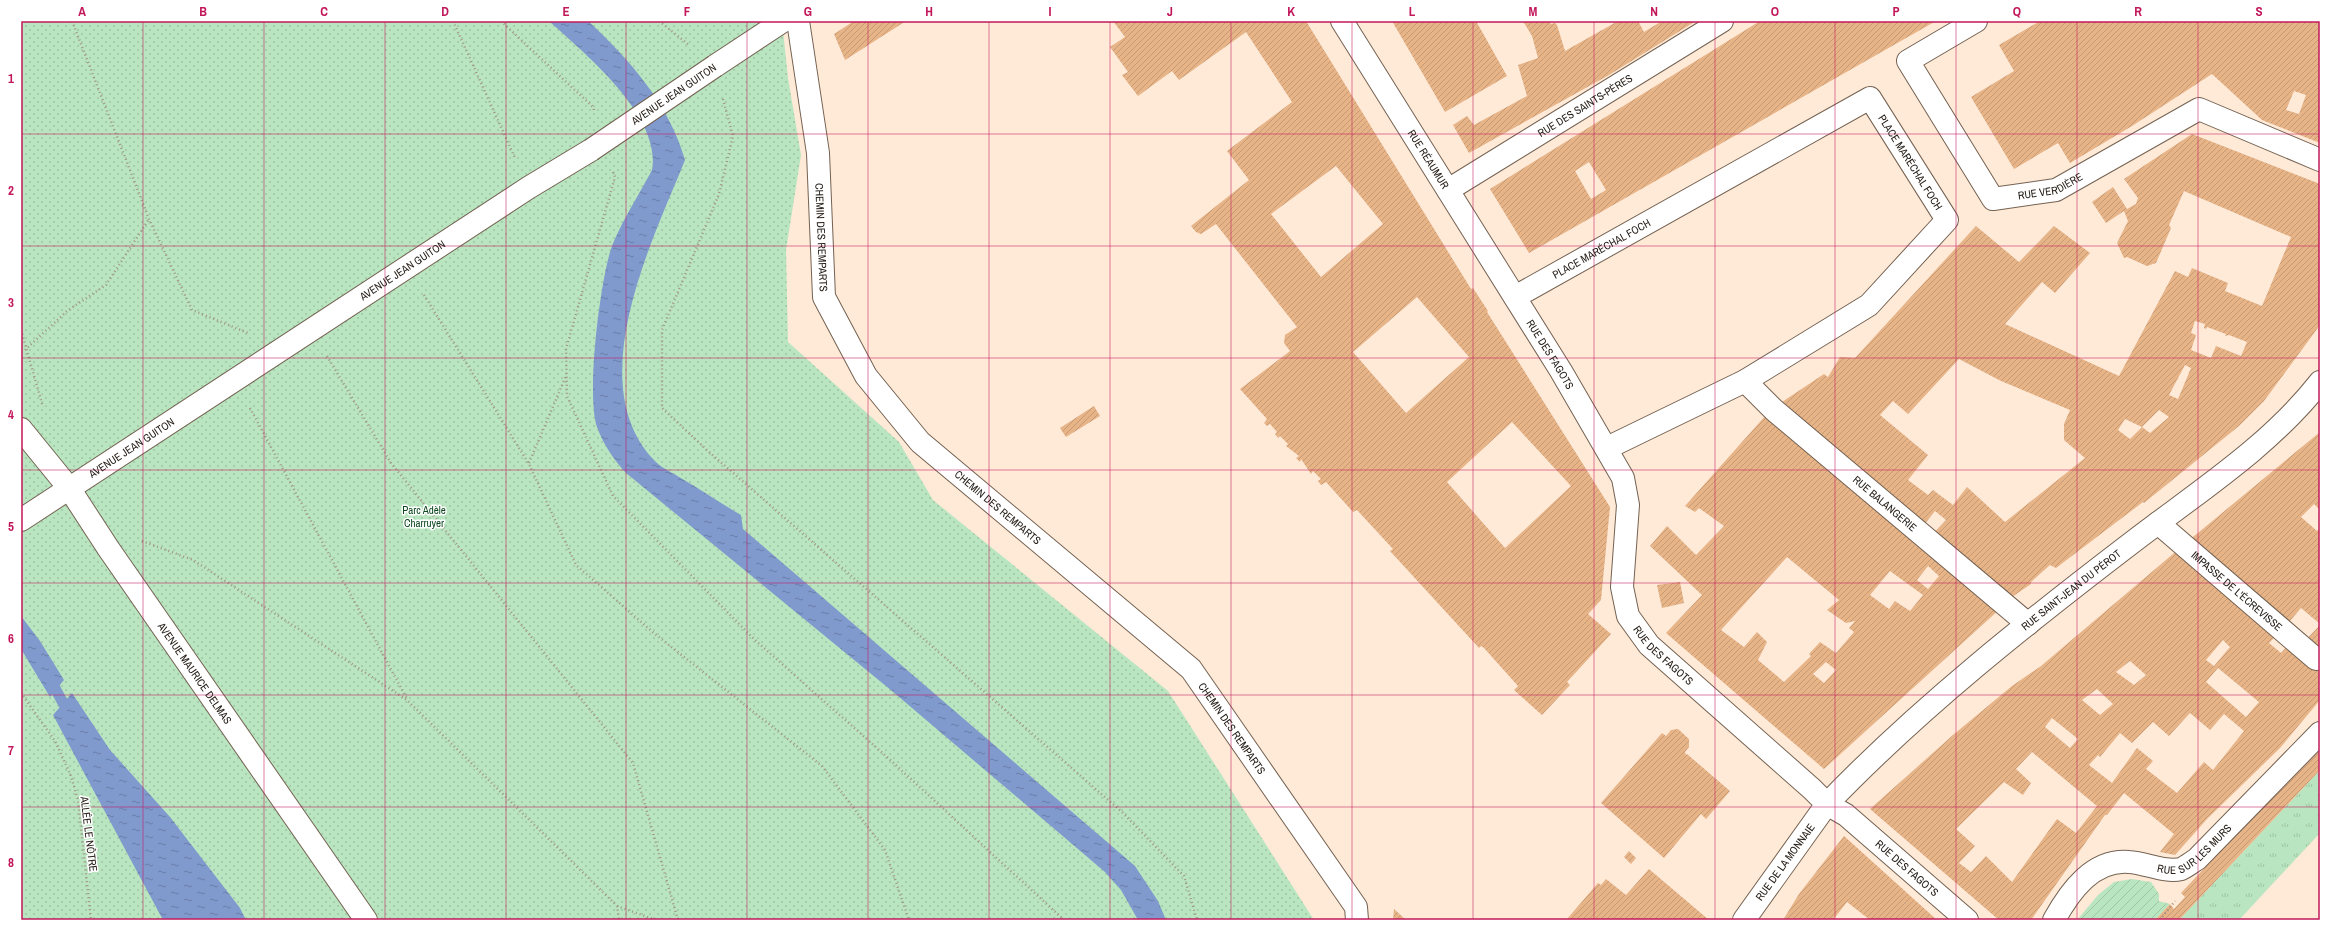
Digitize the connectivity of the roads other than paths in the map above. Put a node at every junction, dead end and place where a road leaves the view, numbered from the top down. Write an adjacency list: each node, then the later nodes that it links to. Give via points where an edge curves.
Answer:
1 (783, 21): 13 (street, AVENUE JEAN GUITON, bridge, via 591,150 528,188)
2 (798, 21): 21 (street, CHEMIN DES REMPARTS, via 818,153 824,297 866,376 920,442 1191,669 1356,907)
3 (1342, 21): 7 (street, RUE RÉAUMUR)
4 (1722, 21): 7 (street, RUE DES SAINTS-PÈRES)
5 (1976, 21): 6 (street, RUE VERDIÈRE, via 1908,61 1993,199 2056,190 2199,110)
6 (2320, 160)
7 (1448, 190): 8 (street, RUE RÉAUMUR)
8 (1515, 297): 9 (street, PLACE MARÉCHAL FOCH, via 1870,98 1947,220 1869,305); 12 (street, RUE DES FAGOTS)
9 (1744, 381): 12 (street, PLACE MARÉCHAL FOCH); 16 (street, RUE BALANGERIE, via 1774,410)
10 (2320, 382): 15 (street, RUE SAINT-JEAN DU PÉROT, via 2286,419 2246,455)
11 (21, 429): 13 (street, AVENUE MAURICE DELMAS)
12 (1606, 448): 19 (street, RUE DES FAGOTS, via 1623,478 1628,505 1622,587 1628,616 1649,645)
13 (69, 488): 14 (street, AVENUE JEAN GUITON); 20 (street, AVENUE MAURICE DELMAS)
14 (21, 520)
15 (2158, 523): 16 (street, RUE SAINT-JEAN DU PÉROT); 17 (street, IMPASSE DE L'ÉCREVISSE)
16 (2028, 624): 19 (street, RUE SAINT-JEAN DU PÉROT, via 1871,758)
17 (2316, 659)
18 (2320, 733): 24 (street, RUE SUR LES MURS, via 2197,859 2182,869 2129,862 2104,864 2084,878 2065,901)
19 (1827, 804): 22 (street, RUE DE LA MONNAIE); 23 (street, RUE DES FAGOTS, via 1846,816)
20 (366, 920)
21 (1357, 920)
22 (1744, 920)
23 (1967, 920)
24 (2054, 920)

